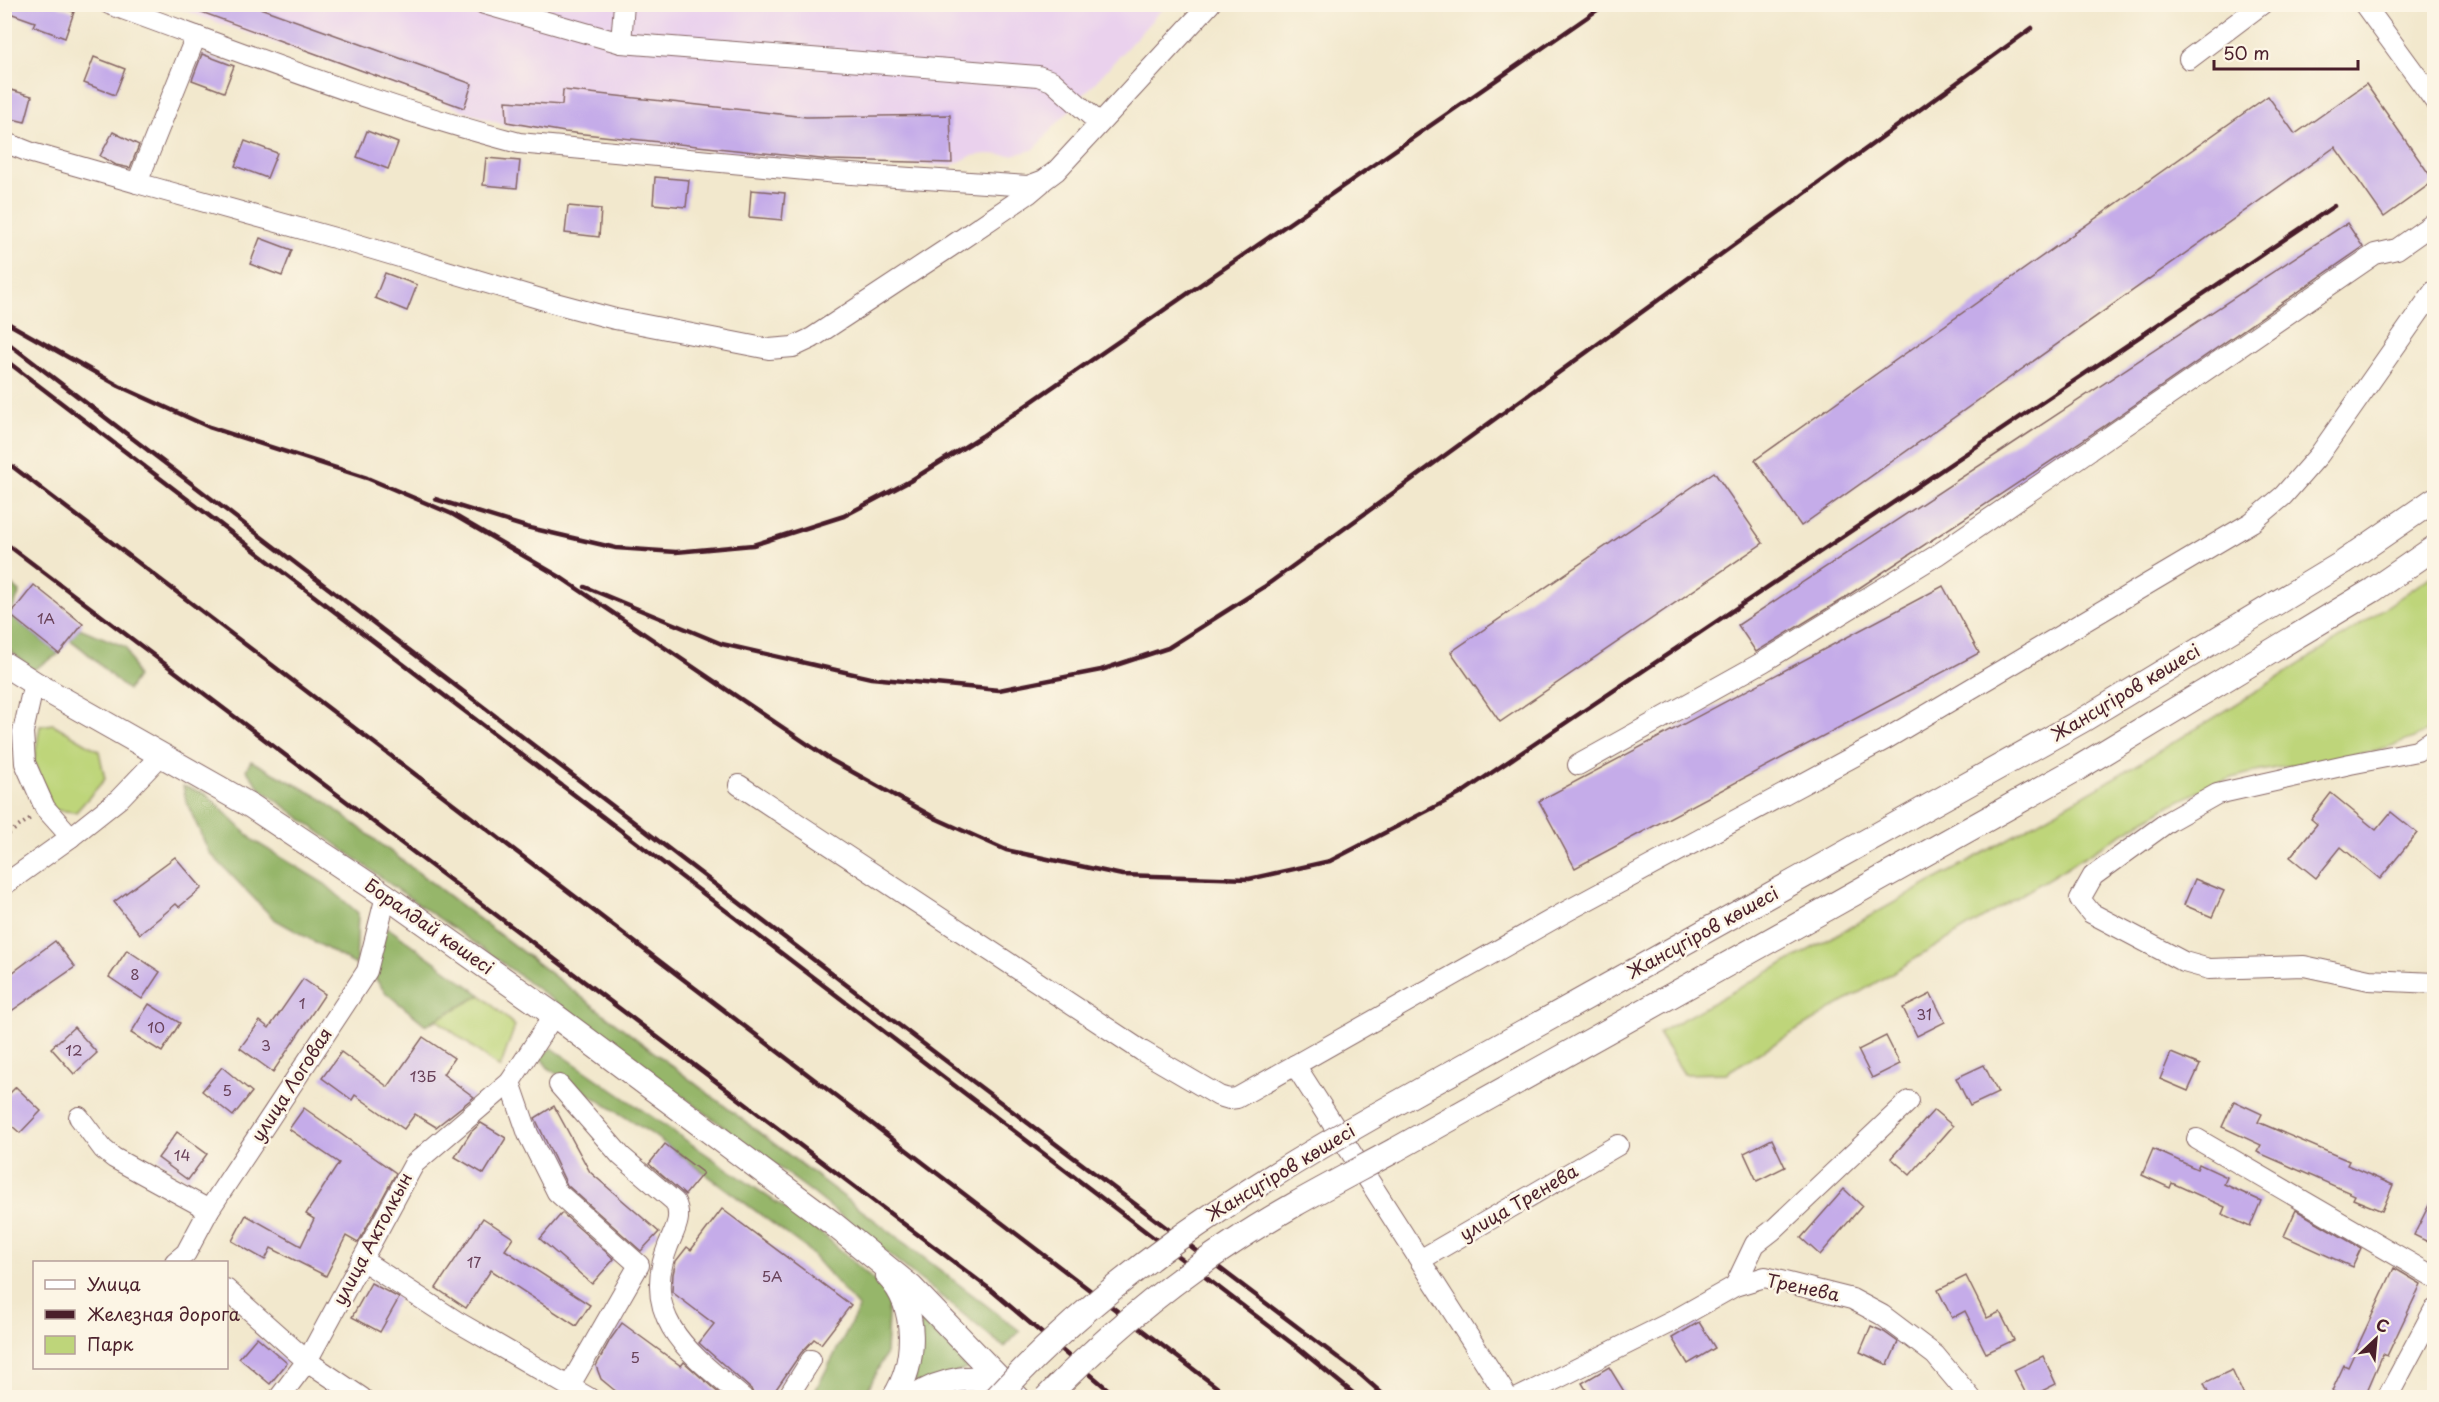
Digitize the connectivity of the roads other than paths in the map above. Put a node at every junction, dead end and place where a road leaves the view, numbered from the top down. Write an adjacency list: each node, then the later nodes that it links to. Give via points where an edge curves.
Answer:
1 (108, 4): 7 (street)
2 (484, 4): 8 (street)
3 (624, 4): 8 (street)
4 (1210, 4): 11 (street)
5 (2262, 4): 9 (street)
6 (2364, 4): 10 (street)
7 (196, 36): 13 (street, via 371,98 519,143 837,173 1028,186); 14 (street)
8 (621, 43): 11 (street, via 1038,76 1052,81)
9 (2189, 59)
10 (2434, 100)
11 (1099, 123): 13 (street)
12 (4, 142): 14 (street)
13 (1044, 180): 14 (street, via 812,338 793,347 769,349 561,305)
14 (137, 183)
15 (2434, 223): 23 (street, via 2397,249 2375,254 1937,555 1762,662)
16 (2434, 291): 30 (street, via 2319,454 2283,496 2252,522 1886,739 1569,909)
17 (2434, 500): 49 (main road, Жансүгіров көшесі, bridge, via 2344,562 2083,720 1257,1184 1133,1270 1068,1326)
18 (2434, 548): 57 (main road, Жансүгіров көшесі, bridge, via 2373,590 2075,771 1262,1224 1205,1261 1125,1324)
19 (4, 664): 20 (main road, Боралдай көшесі)
20 (34, 683): 22 (main road, Боралдай көшесі); 25 (street, via 23,732 25,763 45,808)
21 (2434, 739): 28 (street, via 2417,752 2217,794 2169,821 2093,876 2080,899 2091,913 2184,962 2208,969 2304,966 2368,980)
22 (162, 754): 25 (street, via 119,799); 27 (main road, Боралдай көшесі, via 251,806)
23 (1578, 765)
24 (739, 784): 30 (street, via 1142,1051 1219,1096 1237,1098)
25 (71, 837): 26 (street)
26 (4, 885)
27 (386, 896): 29 (main road, Боралдай көшесі); 37 (street, улица Логовая, via 367,971)
28 (2434, 983)
29 (554, 1015): 31 (street, улица Актолкын); 38 (main road, Боралдай көшесі)
30 (1295, 1065): 41 (street)
31 (510, 1082): 40 (street, улица Актолкын, via 414,1164); 48 (street, via 528,1134 557,1192 639,1265)
32 (560, 1085): 53 (street, via 621,1156 675,1202 678,1222 664,1257 661,1306 687,1351)
33 (1909, 1101): 43 (street, via 1755,1244)
34 (79, 1117): 37 (street, via 114,1158)
35 (2197, 1139): 42 (street)
36 (1618, 1145): 41 (street, улица Тренева)
37 (209, 1210): 39 (street, улица Логовая)
38 (832, 1222): 49 (main road, via 922,1297); 55 (main road, via 888,1276 902,1296 911,1352)
39 (186, 1259)
40 (362, 1260): 47 (street, улица Актолкын); 48 (street, via 456,1321)
41 (1420, 1260): 58 (street)
42 (2434, 1277)
43 (1735, 1286): 59 (street, Тренева, via 1673,1322); 60 (street, Тренева, via 1765,1276 1852,1299 1882,1315 1935,1355)
44 (228, 1291): 47 (street)
45 (2434, 1310): 61 (street)
46 (811, 1360): 54 (street)
47 (307, 1361): 50 (street, улица Актолкын); 51 (street)
48 (570, 1385): 52 (street)
49 (1010, 1397): 56 (main road, via 993,1382 962,1379 939,1384)
50 (279, 1398)
51 (362, 1398)
52 (590, 1398)
53 (743, 1398)
54 (787, 1398)
55 (894, 1398)
56 (913, 1398)
57 (1046, 1398)
58 (1508, 1398)
59 (1518, 1398)
60 (1971, 1398)
61 (2387, 1398)

